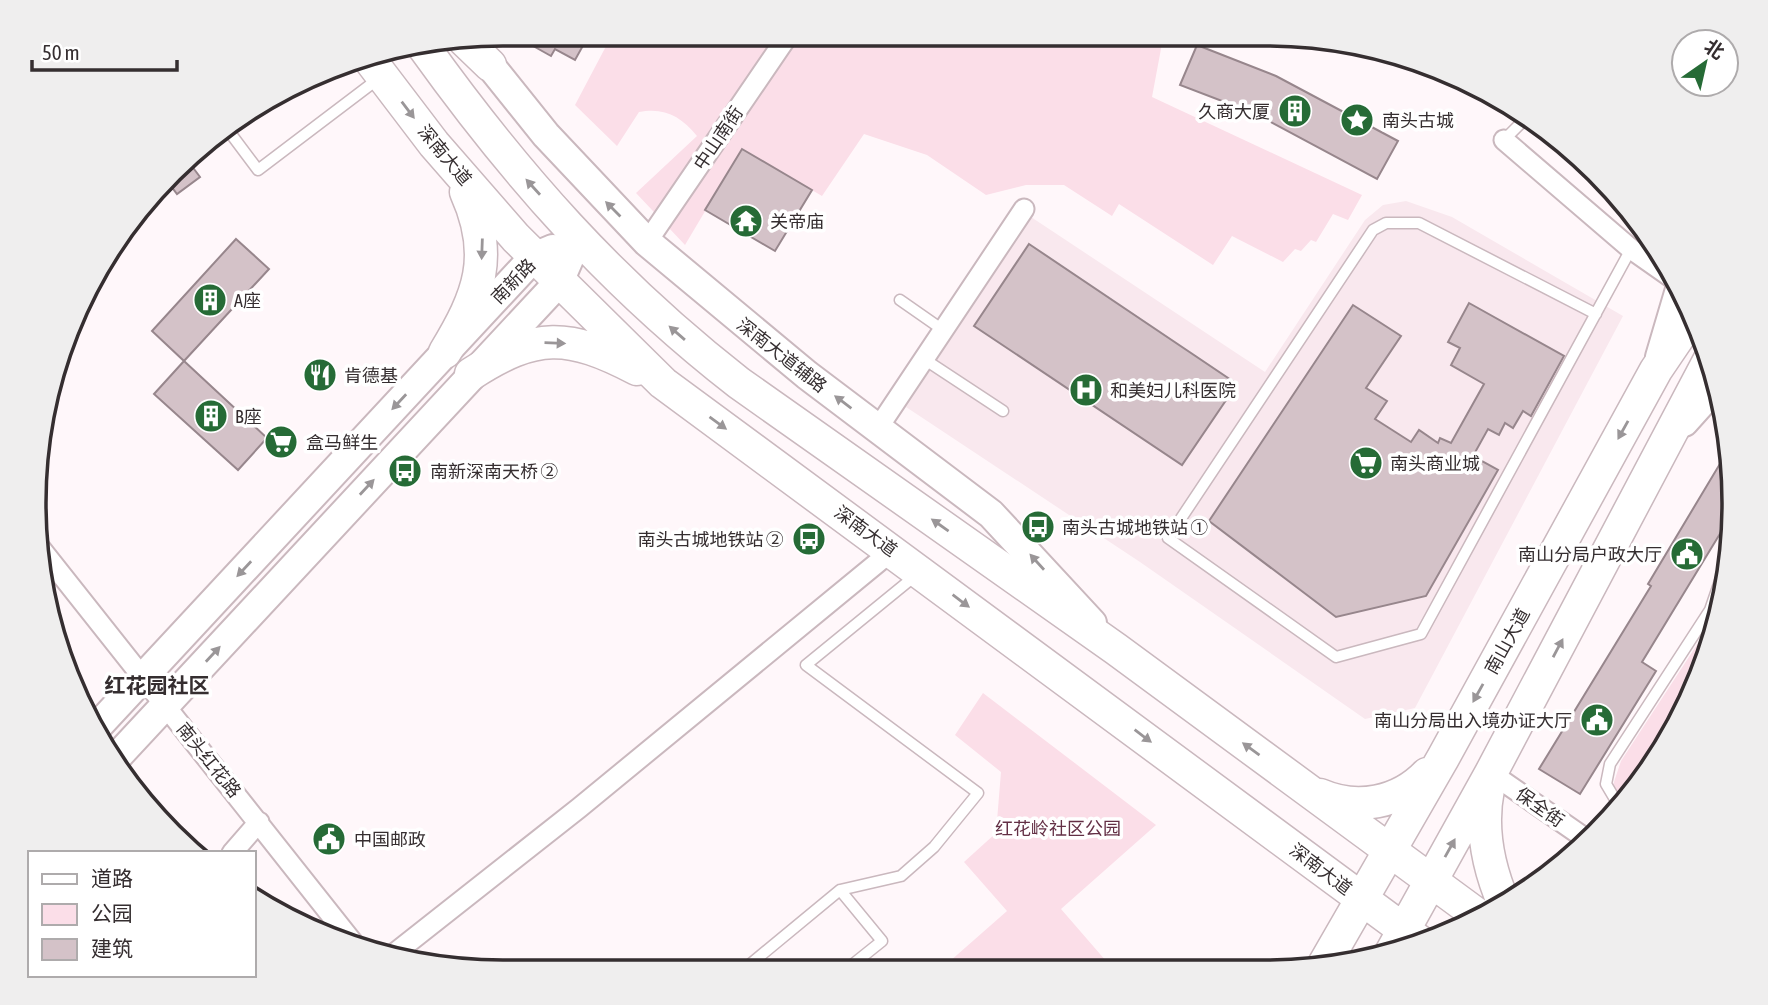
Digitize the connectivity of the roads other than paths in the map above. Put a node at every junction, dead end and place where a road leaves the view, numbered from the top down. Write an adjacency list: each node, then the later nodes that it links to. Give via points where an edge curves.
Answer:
1 (473, 46): 4 (main road)
2 (781, 46): 12 (street, 中山南街)
3 (427, 52): 11 (main road, one-way to 3, via 515,167)
4 (490, 65): 12 (main road, 深南大道辅路, one-way to 4, via 595,190)
5 (375, 66): 7 (lane, via 258,170); 9 (main road, 深南大道, one-way to 9)
6 (1520, 124): 8 (lane)
7 (232, 135)
8 (1504, 140): 14 (street)
9 (434, 144): 15 (main road, 深南大道); 23 (main road, one-way to 23, via 464,189 482,238 474,297)
10 (1024, 209): 22 (street)
11 (578, 238): 15 (main road, 南新路); 17 (main road, 南新路); 37 (main road, one-way to 11, via 739,383 643,305)
12 (647, 242): 31 (main road, 深南大道辅路, one-way to 12, via 724,309)
13 (1643, 247): 14 (lane)
14 (1636, 253): 16 (street); 20 (lane)
15 (534, 257): 17 (main road, 深南大道); 23 (main road, 南新路)
16 (1657, 268)
17 (559, 282): 27 (main road, 南新路); 28 (main road, 深南大道)
18 (900, 300): 22 (lane)
19 (1675, 300): 25 (main road)
20 (1595, 314): 20 (lane, via 1421,635 1336,657 1168,538 1373,230 1387,223 1419,223)
21 (1687, 325): 25 (main road, 南山大道)
22 (943, 330): 24 (street)
23 (445, 352): 38 (main road, 南新路, one-way to 38)
24 (924, 359): 30 (lane); 31 (street)
25 (1656, 370): 42 (main road, 南山大道, one-way to 42)
26 (1703, 372): 32 (main road)
27 (471, 374): 28 (main road, one-way to 28, via 519,347 549,342 587,347); 39 (main road, 南新路, one-way to 27)
28 (663, 383): 33 (main road, 深南大道, one-way to 33)
29 (1709, 394): 32 (main road)
30 (1003, 411)
31 (878, 428): 37 (main road, 深南大道辅路, one-way to 31, via 991,514)
32 (1671, 437): 43 (main road, one-way to 32)
33 (893, 550): 35 (main road, 深南大道); 58 (street)
34 (49, 559): 38 (street, 南头红花路)
35 (921, 571): 51 (lane, via 806,665 978,793 934,847 901,876); 53 (main road, 深南大道, one-way to 53)
36 (1706, 623): 45 (lane, via 1610,764 1606,784)
37 (1116, 649): 44 (main road, one-way to 37)
38 (144, 678): 39 (street, 南头红花路); 40 (main road, 南新路)
39 (166, 705): 41 (main road, 南新路); 46 (street, 南头红花路)
40 (102, 722)
41 (121, 753)
42 (1443, 758): 44 (main road, via 1419,782 1380,801 1356,805); 48 (main road, 南山大道)
43 (1491, 773): 47 (street, 保全街); 50 (main road, one-way to 43); 52 (main road, via 1484,832)
44 (1306, 789): 48 (main road)
45 (1614, 798)
46 (259, 822): 49 (street); 55 (street, 南头红花路)
47 (1580, 835)
48 (1388, 849): 50 (main road); 53 (main road, 南山大道)
49 (234, 851)
50 (1432, 881): 54 (main road); 56 (main road)
51 (840, 890): 60 (lane); 61 (lane, via 882,941)
52 (1500, 894)
53 (1361, 898): 57 (main road, 深南大道); 59 (main road, 南山大道)
54 (1471, 910)
55 (344, 931)
56 (1409, 936)
57 (1402, 938)
58 (401, 948)
59 (1329, 955)
60 (755, 960)
61 (859, 960)

